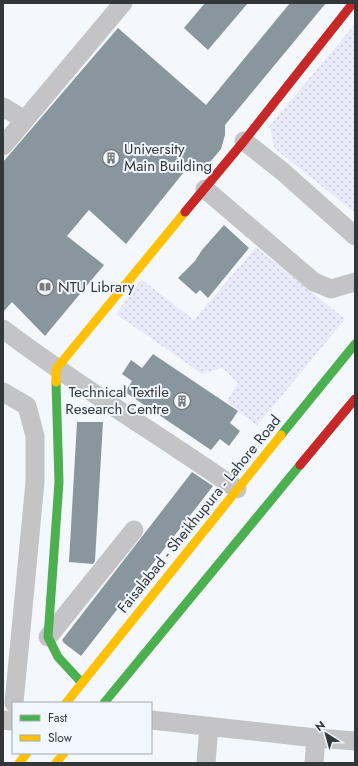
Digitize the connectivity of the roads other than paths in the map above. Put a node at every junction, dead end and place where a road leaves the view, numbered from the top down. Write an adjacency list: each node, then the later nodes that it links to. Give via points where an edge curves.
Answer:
1 (123, 3): 4 (street)
2 (354, 3): 5 (main road)
3 (3, 107): 4 (street)
4 (25, 120): 6 (street)
5 (244, 141): 7 (main road); 8 (street)
6 (3, 146)
7 (205, 189): 9 (street, via 314,282 331,289); 12 (main road)
8 (355, 236)
9 (355, 282)
10 (3, 329): 12 (street)
11 (355, 344): 15 (main road, Faisalabad - Sheikhupura - Lahore Road)
12 (56, 368): 15 (street); 17 (main road, via 59,482)
13 (3, 392): 19 (street, via 27,406 35,436 35,482)
14 (355, 399): 21 (main road)
15 (237, 490): 18 (main road, Faisalabad - Sheikhupura - Lahore Road)
16 (134, 530): 17 (street)
17 (48, 637): 18 (main road, via 61,662)
18 (82, 682): 20 (main road, Faisalabad - Sheikhupura - Lahore Road)
19 (12, 702)
20 (67, 702)
21 (105, 702)
22 (152, 720): 23 (street)
23 (209, 726): 24 (street); 30 (street)
24 (316, 738): 25 (street); 31 (street)
25 (355, 741)
26 (26, 754): 28 (main road)
27 (63, 754): 29 (main road)
28 (19, 763)
29 (56, 763)
30 (206, 763)
31 (314, 763)

